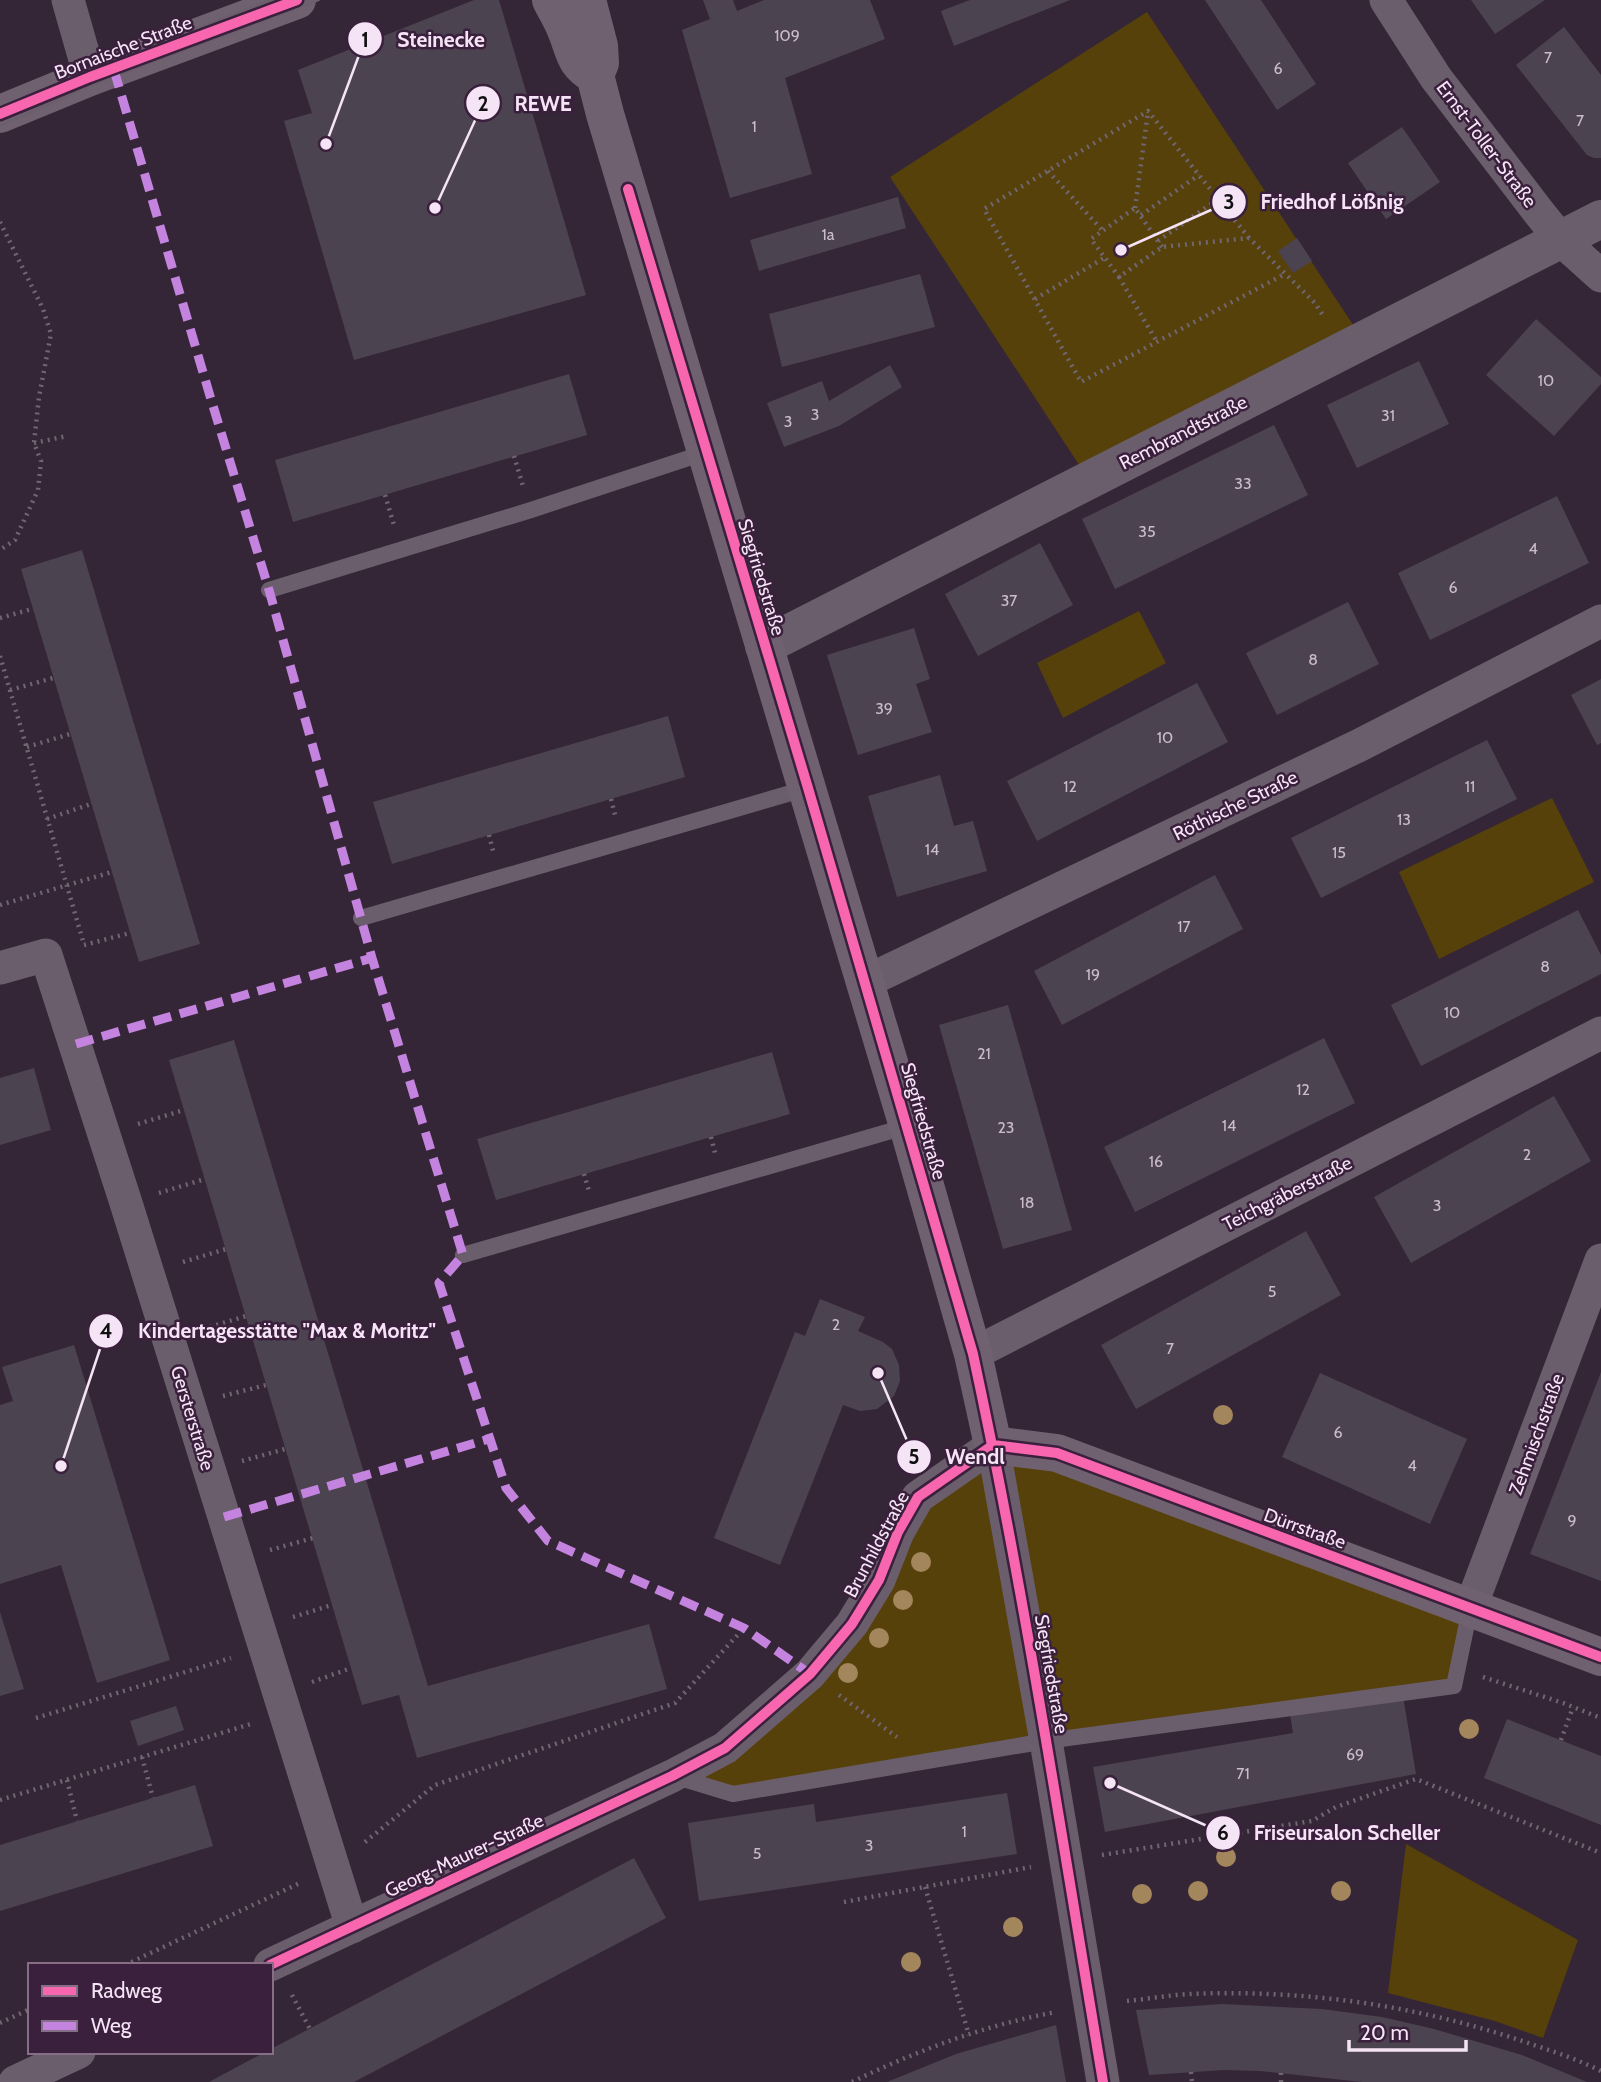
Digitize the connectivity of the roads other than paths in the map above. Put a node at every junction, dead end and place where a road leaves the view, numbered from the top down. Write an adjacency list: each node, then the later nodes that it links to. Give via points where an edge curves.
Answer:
1 (68, 0): 7 (street)
2 (297, 0): 7 (main road, Bornaische Straße)
3 (551, 0): 6 (main road, Siegfriedstraße, via 575,57)
4 (587, 0): 6 (main road, Siegfriedstraße, via 599,46)
5 (1386, 0): 10 (street, Ernst-Toller-Straße, via 1436,78)
6 (595, 75): 12 (main road, Siegfriedstraße)
7 (90, 77): 8 (main road, Bornaische Straße)
8 (0, 114)
9 (1601, 219): 10 (street, Rembrandtstraße)
10 (1561, 240): 11 (street, Ernst-Toller-Straße); 15 (street, Rembrandtstraße)
11 (1601, 275)
12 (706, 452): 13 (lane); 15 (main road, Siegfriedstraße)
13 (270, 590)
14 (1601, 621): 19 (street, Röthische Straße, via 1357,746)
15 (764, 646): 16 (main road, Siegfriedstraße)
16 (808, 788): 17 (lane); 19 (main road, Siegfriedstraße)
17 (361, 918)
18 (0, 968): 30 (street, Gersterstraße, via 46,955)
19 (865, 982): 21 (main road, Siegfriedstraße)
20 (1601, 1033): 24 (street, Teichgräberstraße)
21 (908, 1126): 22 (lane); 24 (main road, Siegfriedstraße)
22 (463, 1255)
23 (1601, 1260): 26 (street, Zehmischstraße)
24 (973, 1354): 25 (main road, Siegfriedstraße)
25 (993, 1445): 26 (main road, Dürrstraße, via 1058,1453); 28 (street, Siegfriedstraße); 29 (street, Brunhildstraße, via 918,1497 879,1580 852,1624 810,1674 725,1748)
26 (1470, 1609): 27 (main road, Dürrstraße); 28 (lane, via 1454,1685)
27 (1601, 1657)
28 (1046, 1741): 29 (lane, via 733,1794); 34 (street, Siegfriedstraße)
29 (671, 1776): 30 (street, Georg-Maurer-Straße)
30 (352, 1927): 31 (street, Georg-Maurer-Straße)
31 (273, 1964)
32 (75, 2054): 33 (street)
33 (15, 2082)
34 (1103, 2082)

